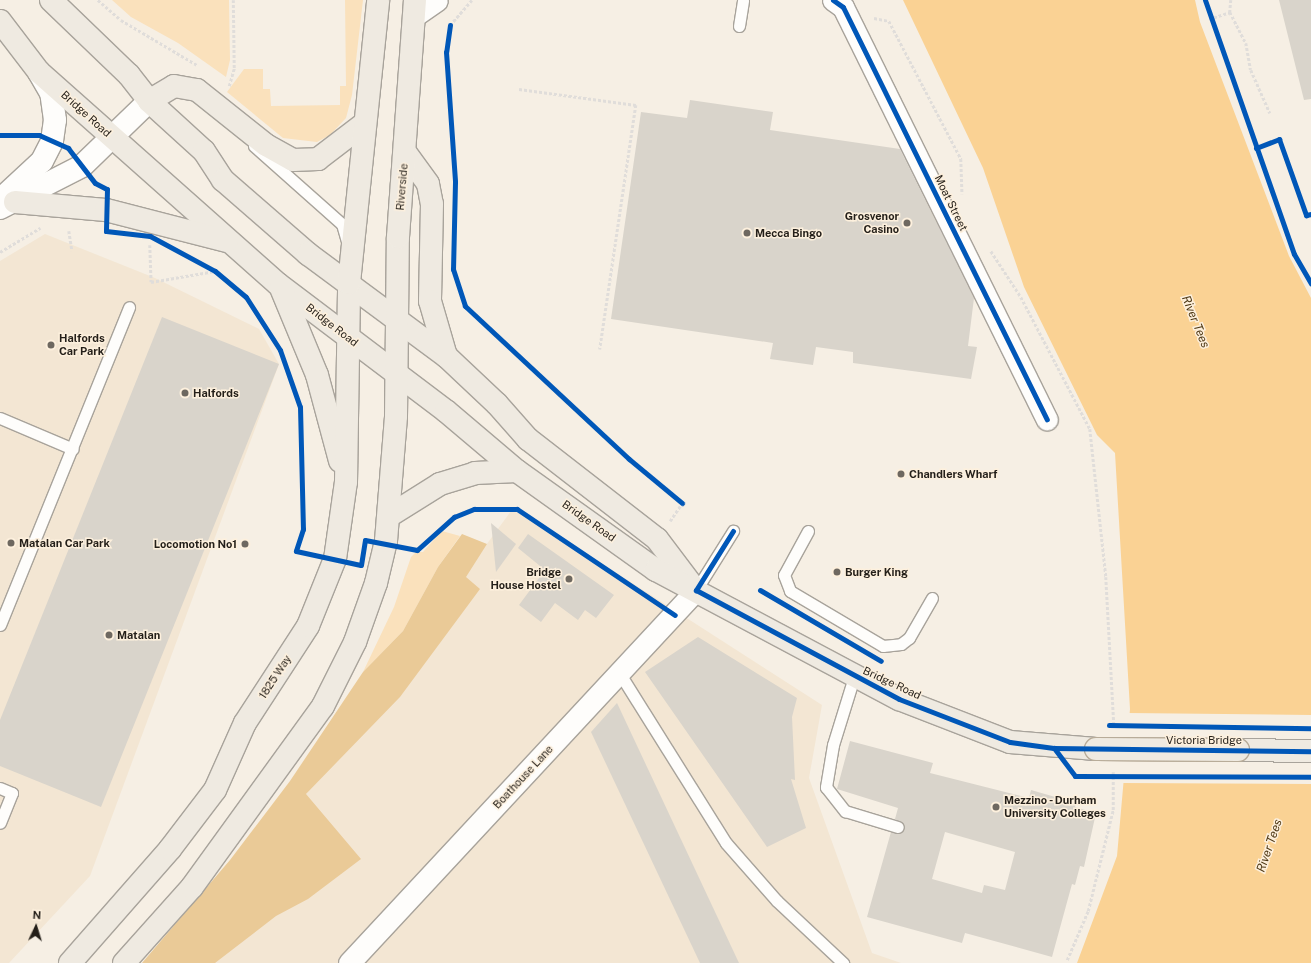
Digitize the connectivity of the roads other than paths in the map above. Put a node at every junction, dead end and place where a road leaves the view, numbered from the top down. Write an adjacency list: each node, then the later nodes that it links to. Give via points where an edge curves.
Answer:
1 (51, 0): 10 (main road, Bridge Road, via 129,76)
2 (378, 0): 12 (main road)
3 (437, 0): 6 (street)
4 (743, 0): 8 (lane)
5 (833, 0): 25 (street, Moat Street, via 843,7)
6 (414, 8): 14 (main road, Riverside)
7 (0, 21): 9 (main road, Bridge Road)
8 (739, 26)
9 (39, 72): 13 (main road, Bridge Road); 15 (street, via 51,93 55,120 52,140 42,161)
10 (149, 101): 11 (main road, via 174,86 197,90); 13 (street); 17 (main road, Bridge Road, via 204,151 223,180 308,254)
11 (225, 115): 12 (main road, via 293,160 318,159); 17 (lane, via 274,168 342,224 347,241)
12 (364, 124): 17 (main road)
13 (110, 135): 15 (street, via 82,166); 16 (main road, Bridge Road)
14 (405, 152): 20 (main road, Riverside); 22 (main road, via 428,184 432,204 430,301)
15 (5, 204): 16 (main road, via 106,210)
16 (234, 243): 18 (main road, Bridge Road)
17 (349, 283): 20 (main road, Bridge Road); 21 (main road)
18 (278, 284): 21 (main road, Bridge Road); 28 (main road, via 317,375)
19 (129, 307): 26 (lane)
20 (396, 318): 22 (main road, Bridge Road); 23 (main road, Riverside)
21 (348, 338): 23 (main road, Bridge Road); 28 (main road, 1825 Way)
22 (446, 356): 32 (main road, Bridge Road, via 497,404 528,439 657,539)
23 (396, 373): 27 (main road, Bridge Road); 29 (main road)
24 (0, 418): 26 (lane)
25 (1047, 419)
26 (73, 449): 34 (lane)
27 (517, 471): 29 (main road, via 474,473 440,484); 32 (main road, Bridge Road, via 656,570)
28 (346, 482): 42 (main road, 1825 Way, via 339,546 308,626 246,723 216,790 170,849)
29 (389, 516): 43 (main road, via 376,583 355,642 323,706 192,887)
30 (733, 531): 32 (lane)
31 (808, 531): 33 (lane, via 784,575 790,591 883,646 901,644 909,638)
32 (696, 590): 35 (street, Boathouse Lane); 36 (main road, Bridge Road)
33 (932, 598)
34 (0, 625)
35 (620, 674): 44 (street, Boathouse Lane); 45 (lane, via 726,843 777,901)
36 (854, 677): 37 (main road, Bridge Road, via 899,699 1010,742); 41 (lane, via 833,745 826,787 845,811)
37 (1096, 749): 38 (main road, Victoria Bridge, bridge)
38 (1311, 751)
39 (0, 788): 40 (lane, via 12,793)
40 (0, 823)
41 (898, 827)
42 (70, 963)
43 (124, 963)
44 (349, 963)
45 (843, 963)

